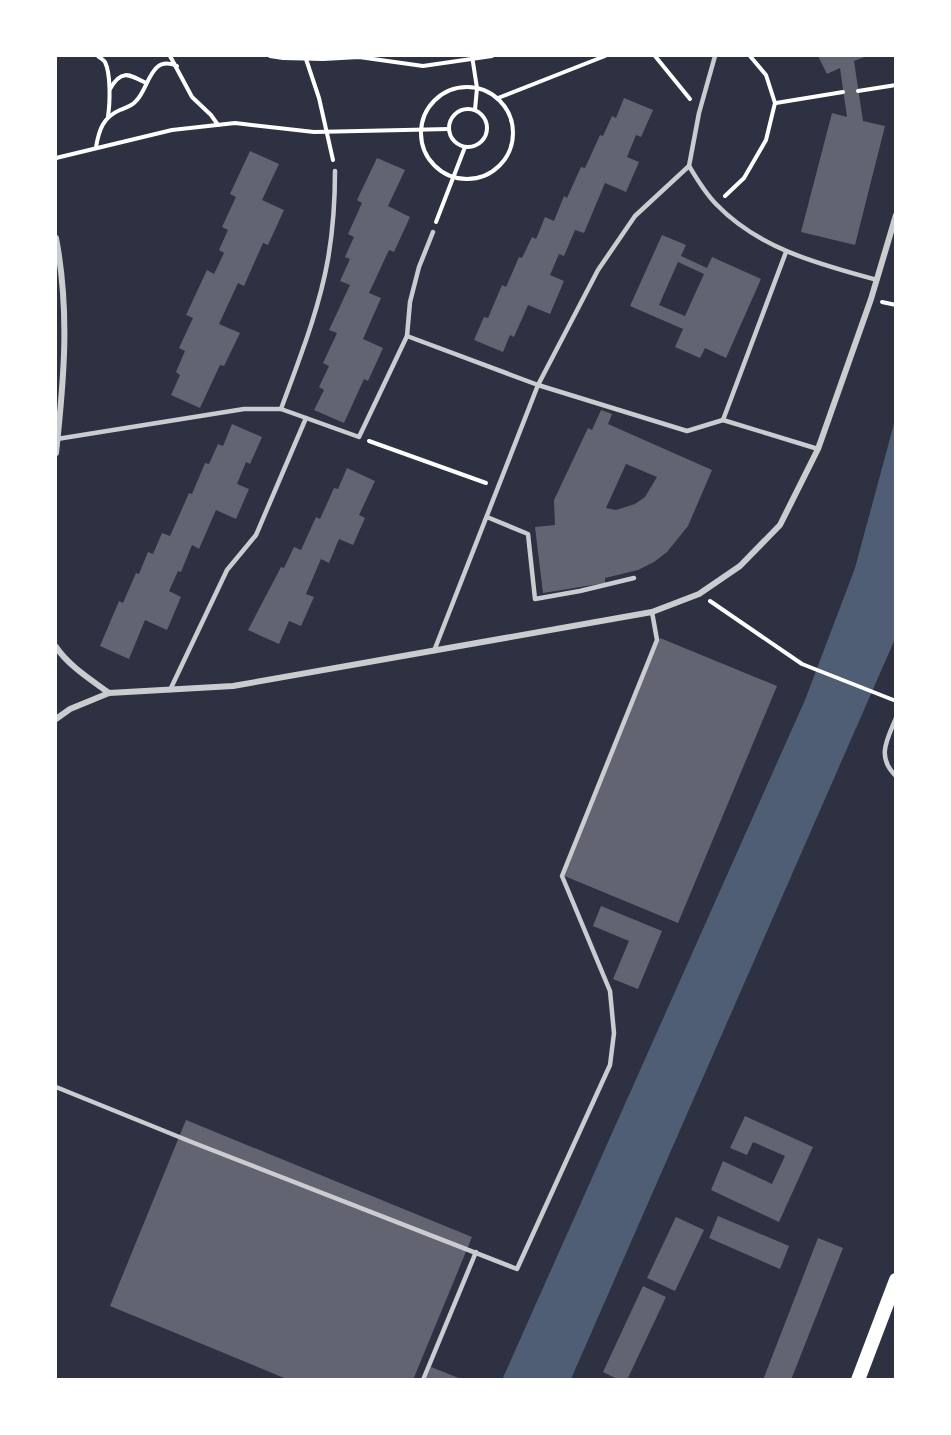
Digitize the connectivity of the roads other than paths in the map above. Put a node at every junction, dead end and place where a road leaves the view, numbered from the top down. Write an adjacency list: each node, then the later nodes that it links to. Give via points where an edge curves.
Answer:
1 (715, 56): 2 (lane)
2 (689, 166): 7 (lane, via 716,204 737,223); 10 (lane, via 635,216 598,270)
3 (335, 171): 11 (lane, via 328,261)
4 (896, 215): 8 (street)
5 (433, 232): 9 (lane, via 410,302)
6 (56, 238): 14 (street, via 66,342)
7 (786, 252): 8 (lane); 13 (lane)
8 (877, 280): 15 (street)
9 (407, 336): 10 (lane); 12 (lane, via 359,437)
10 (538, 385): 13 (lane, via 687,431); 17 (lane)
11 (281, 409): 12 (lane); 14 (lane, via 244,409)
12 (306, 418): 22 (lane, via 256,535 227,570)
13 (723, 420): 15 (lane)
14 (57, 439): 16 (street)
15 (818, 448): 19 (street, via 780,525 740,566 699,594)
16 (56, 453)
17 (487, 517): 18 (lane, via 528,534 535,599); 21 (lane)
18 (634, 578)
19 (652, 612): 21 (street); 28 (lane, via 657,640 562,876 610,991 614,1033 610,1065 517,1269)
20 (56, 647): 23 (street)
21 (434, 651): 22 (street, via 233,686)
22 (170, 690): 23 (street)
23 (109, 693): 25 (street)
24 (896, 718): 26 (lane, via 884,759)
25 (56, 719)
26 (896, 776)
27 (56, 1087): 28 (lane)
28 (476, 1252): 30 (lane)
29 (896, 1280): 31 (main road)
30 (423, 1380)
31 (858, 1380)

